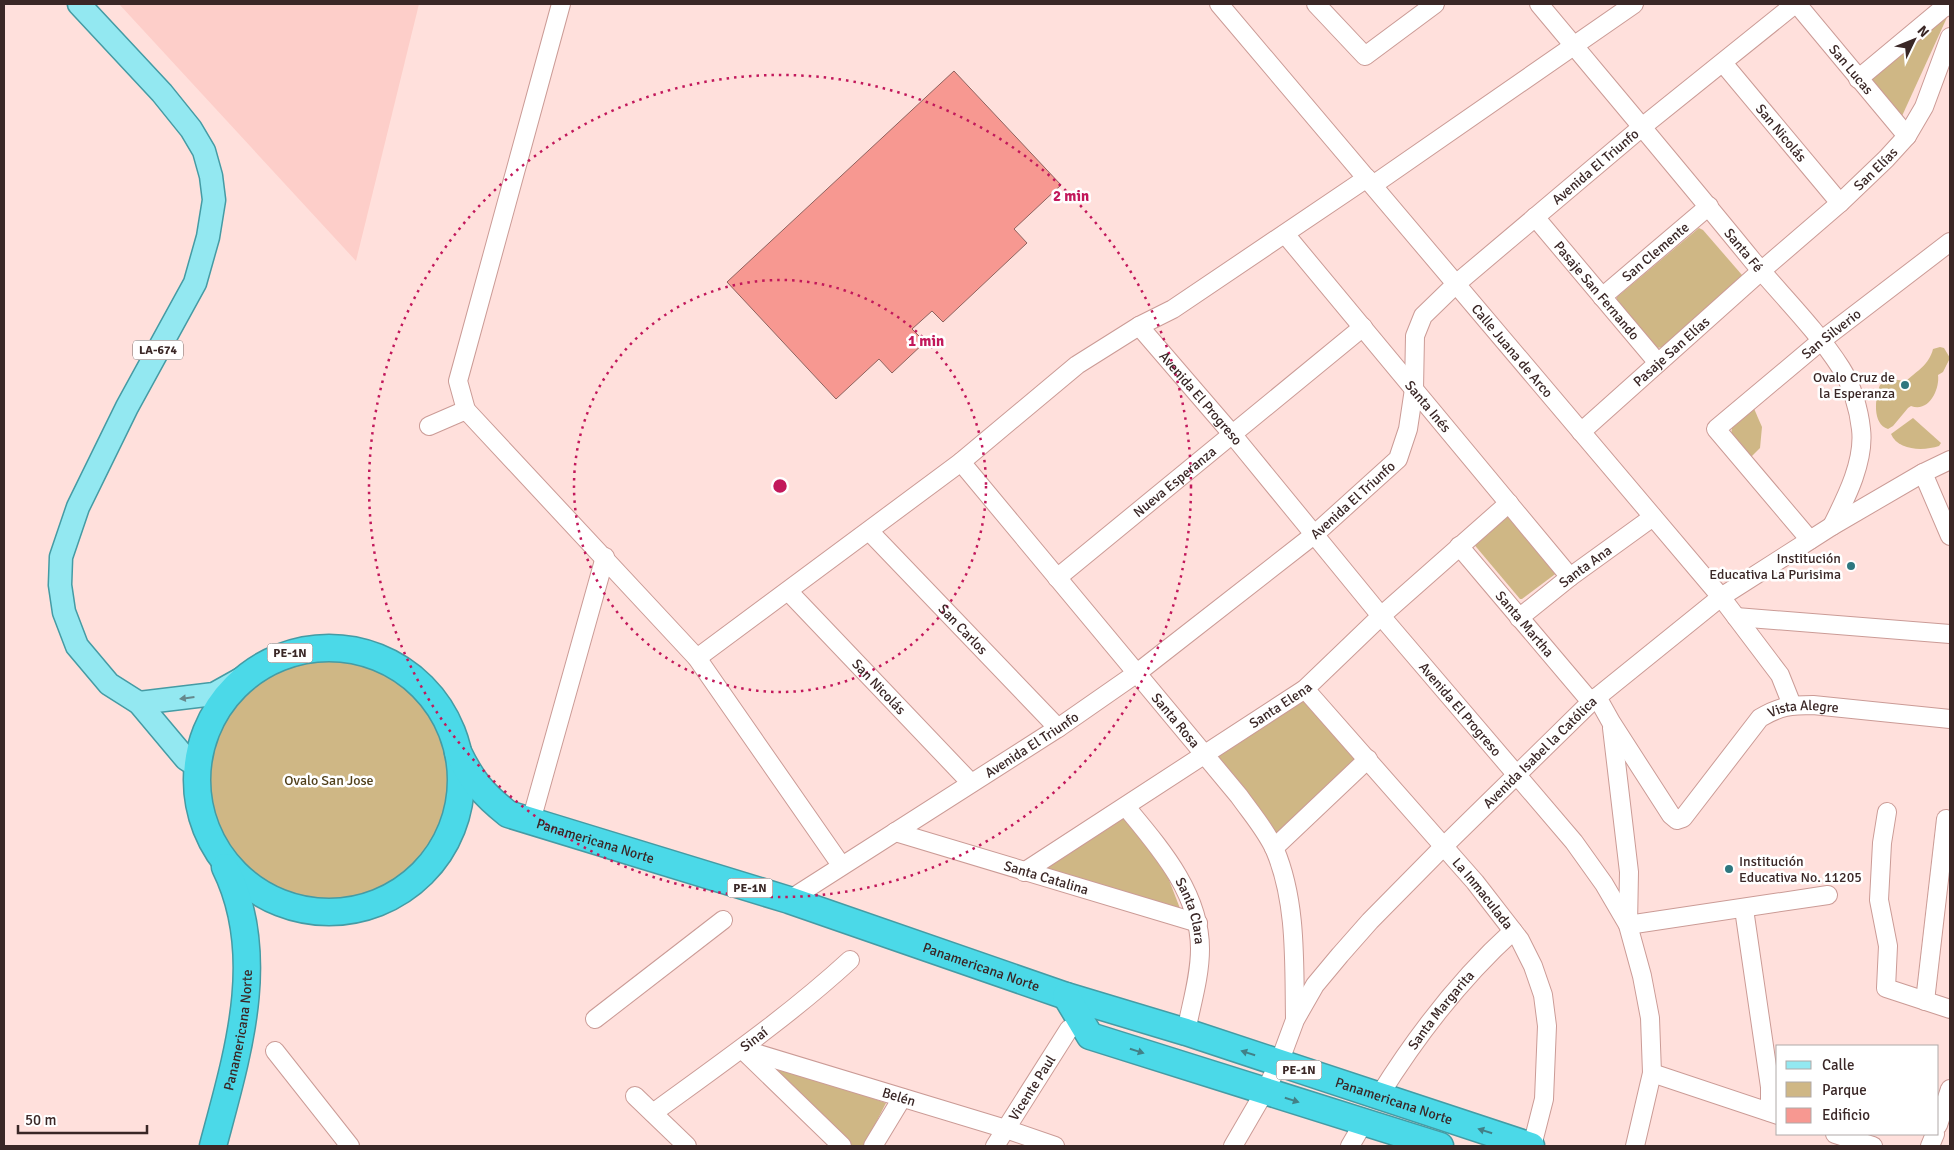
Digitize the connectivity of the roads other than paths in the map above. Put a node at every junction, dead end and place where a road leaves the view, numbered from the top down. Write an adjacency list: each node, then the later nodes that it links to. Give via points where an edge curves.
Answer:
1 (79, 4): 59 (main road, LA-674, via 191,129 204,151 214,200 208,237 194,283 78,507 61,557 60,585 64,612 77,646 109,684)
2 (561, 4): 30 (street, via 458,381)
3 (1219, 4): 16 (street, Calle Juana de Arco)
4 (1316, 4): 5 (street, via 1365,56)
5 (1435, 4)
6 (1539, 4): 11 (street, Santa Fé)
7 (1634, 4): 11 (street)
8 (1796, 4): 12 (street, Avenida El Triunfo); 13 (street, San Lucas)
9 (1950, 5): 13 (street)
10 (1950, 37): 15 (street, San Elías, via 1924,107)
11 (1574, 45): 14 (street, Santa Fé); 16 (street)
12 (1723, 63): 14 (street, Avenida El Triunfo); 17 (street, San Nicolás)
13 (1858, 79): 15 (street, San Lucas)
14 (1642, 127): 18 (street, Santa Fé); 19 (street, Avenida El Triunfo)
15 (1907, 136): 17 (street, San Elías)
16 (1370, 182): 20 (street); 23 (street, Calle Juana de Arco)
17 (1840, 203): 22 (street, San Elías)
18 (1708, 206): 22 (street, Santa Fé); 24 (street, San Clemente)
19 (1535, 217): 23 (street, Avenida El Triunfo); 24 (street, Pasaje San Fernando)
20 (1285, 234): 25 (street, via 1173,309); 26 (street, Santa Inés)
21 (1950, 242): 27 (street, San Silverio)
22 (1761, 271): 27 (street, Santa Fé); 28 (street, Pasaje San Elías)
23 (1456, 284): 29 (street, Avenida El Triunfo, via 1423,316 1415,336); 32 (street, Calle Juana de Arco)
24 (1602, 297): 28 (street, Pasaje San Fernando)
25 (1139, 326): 33 (street, Avenida El Progreso); 35 (street, via 1077,364)
26 (1363, 327): 29 (street, Santa Inés); 33 (street, Nueva Esperanza)
27 (1822, 340): 39 (street, Santa Fé, via 1842,371 1856,405 1862,431 1850,491); 43 (street, San Silverio, via 1716,429)
28 (1658, 363): 32 (street, Pasaje San Elías)
29 (1414, 389): 37 (street, Santa Inés); 41 (street, Avenida El Triunfo, via 1408,429 1398,459)
30 (466, 410): 31 (street); 45 (street)
31 (429, 426)
32 (1581, 432): 38 (street, Calle Juana de Arco)
33 (1232, 434): 41 (street, Avenida El Progreso); 47 (street, Nueva Esperanza)
34 (1950, 460): 36 (street, Avenida Isabel la Católica)
35 (961, 462): 40 (street); 47 (street, Santa Rosa)
36 (1923, 473): 39 (street, Avenida Isabel la Católica); 42 (street)
37 (1509, 503): 44 (street, Santa Elena); 46 (street, Santa Inés)
38 (1653, 517): 46 (street, Santa Ana); 49 (street, Calle Juana de Arco)
39 (1832, 526): 43 (street, Avenida Isabel la Católica)
40 (869, 531): 48 (street); 63 (street, San Carlos)
41 (1315, 534): 50 (street, Avenida El Progreso); 55 (street, Avenida El Triunfo)
42 (1950, 536)
43 (1810, 540): 49 (street, Avenida Isabel la Católica)
44 (1459, 546): 50 (street, Santa Elena); 52 (street, Santa Martha)
45 (605, 558): 54 (street); 74 (street)
46 (1570, 577): 52 (street, Santa Ana)
47 (1057, 578): 55 (street, Santa Rosa)
48 (788, 591): 54 (street); 69 (street, San Nicolás)
49 (1721, 597): 51 (street, Calle Juana de Arco); 58 (street, Avenida Isabel la Católica)
50 (1381, 616): 57 (street, Santa Elena); 68 (street, Avenida El Progreso)
51 (1736, 617): 53 (street); 60 (street, Calle Juana de Arco, via 1780,675)
52 (1519, 618): 58 (street, Santa Martha)
53 (1950, 634)
54 (697, 658): 79 (street)
55 (1137, 673): 63 (street, Avenida El Triunfo); 65 (street, Santa Rosa)
56 (248, 675): 59 (main road, one-way to 59, via 214,694); 64 (highway, PE-1N, via 290,653 314,648 362,652 385,660 424,688 439,707); 67 (highway, PE-1N, via 232,689 208,725)
57 (1305, 689): 65 (street, Santa Elena); 66 (street, La Inmaculada)
58 (1594, 700): 62 (street, Santa Martha); 68 (street, Avenida Isabel la Católica)
59 (139, 703): 67 (main road, LA-674, via 186,759)
60 (1792, 705): 61 (street, Vista Alegre); 73 (street, Vista Alegre, via 1760,718 1683,818)
61 (1950, 719)
62 (1611, 722): 73 (street, Santa Martha); 86 (street, via 1629,872)
63 (1058, 728): 69 (street, Avenida El Triunfo)
64 (458, 752): 74 (highway, Panamericana Norte / PE-1N, via 471,778 488,798 508,814); 75 (highway, PE-1N, via 460,801 443,847 411,884 368,906 320,912 296,908 273,899 252,887 234,870)
65 (1203, 754): 70 (street, Santa Elena); 78 (street, Santa Rosa, via 1243,802)
66 (1368, 759): 77 (street, La Inmaculada); 78 (street)
67 (198, 766): 75 (highway, PE-1N, via 198,795)
68 (1516, 775): 77 (street, Avenida Isabel la Católica); 86 (street, Avenida El Progreso, via 1574,842)
69 (972, 783): 76 (street, Avenida El Triunfo)
70 (1126, 807): 80 (street, Santa Elena); 85 (street, Santa Clara, via 1175,871)
71 (1887, 812): 90 (street, via 1879,900 1888,946 1886,988)
72 (1946, 819): 90 (street)
73 (1677, 820)
74 (531, 821): 82 (highway, Panamericana Norte / PE-1N)
75 (207, 830): 111 (highway, Panamericana Norte / PE-1N, via 235,886 243,915 246,988 238,1051)
76 (894, 832): 79 (street, Avenida El Triunfo); 80 (street, Santa Catalina)
77 (1444, 846): 87 (street, La Inmaculada); 93 (street, Avenida Isabel la Católica, via 1340,955 1316,985)
78 (1274, 848): 93 (street, Santa Rosa, via 1283,872 1291,919)
79 (842, 865): 82 (street, Avenida El Triunfo)
80 (1024, 872): 85 (street, Santa Catalina)
81 (1828, 895): 83 (street)
82 (788, 900): 89 (highway, Panamericana Norte / PE-1N)
83 (1744, 909): 86 (street); 106 (street)
84 (723, 920): 92 (street)
85 (1198, 924): 95 (street, Santa Clara, via 1200,950)
86 (1628, 925): 99 (street, Avenida El Progreso, via 1650,1018)
87 (1513, 931): 103 (street, Santa Margarita, via 1491,950 1434,1014); 121 (street, La Inmaculada, via 1534,966 1543,995 1547,1026 1544,1099)
88 (850, 960): 96 (street, Sinaí)
89 (1066, 996): 94 (highway); 95 (highway, Panamericana Norte / PE-1N)
90 (1925, 1001): 91 (street)
91 (1950, 1009)
92 (595, 1019)
93 (1295, 1020): 98 (street, Avenida Isabel la Católica)
94 (1080, 1032): 101 (highway, Panamericana Norte / PE-1N, one-way to 101); 109 (street, Vicente Paul)
95 (1186, 1032): 98 (highway, Panamericana Norte / PE-1N, one-way to 95)
96 (742, 1049): 104 (street, Belén); 105 (street, Sinaí); 114 (street)
97 (275, 1051): 112 (street)
98 (1279, 1063): 101 (street, Avenida Isabel la Católica); 103 (highway, Panamericana Norte / PE-1N)
99 (1652, 1073): 106 (street); 122 (street, Avenida El Progreso)
100 (1950, 1089): 108 (street)
101 (1265, 1091): 107 (highway, Panamericana Norte / PE-1N, one-way to 107); 118 (street, Avenida Isabel la Católica)
102 (635, 1096): 105 (street)
103 (1379, 1096): 121 (highway, Panamericana Norte / PE-1N, one-way to 103)
104 (902, 1098): 109 (street, Belén); 115 (street)
105 (653, 1113): 113 (street)
106 (1774, 1114)
107 (1364, 1122): 119 (street); 120 (highway, Panamericana Norte / PE-1N)
108 (1939, 1122)
109 (1006, 1129): 116 (street, Vicente Paul); 117 (street, Belén)
110 (1838, 1135): 123 (street)
111 (212, 1146)
112 (350, 1146)
113 (687, 1146)
114 (842, 1146)
115 (874, 1146)
116 (995, 1146)
117 (1055, 1146)
118 (1233, 1146)
119 (1350, 1146)
120 (1440, 1146)
121 (1532, 1146)
122 (1636, 1146)
123 (1873, 1146)

